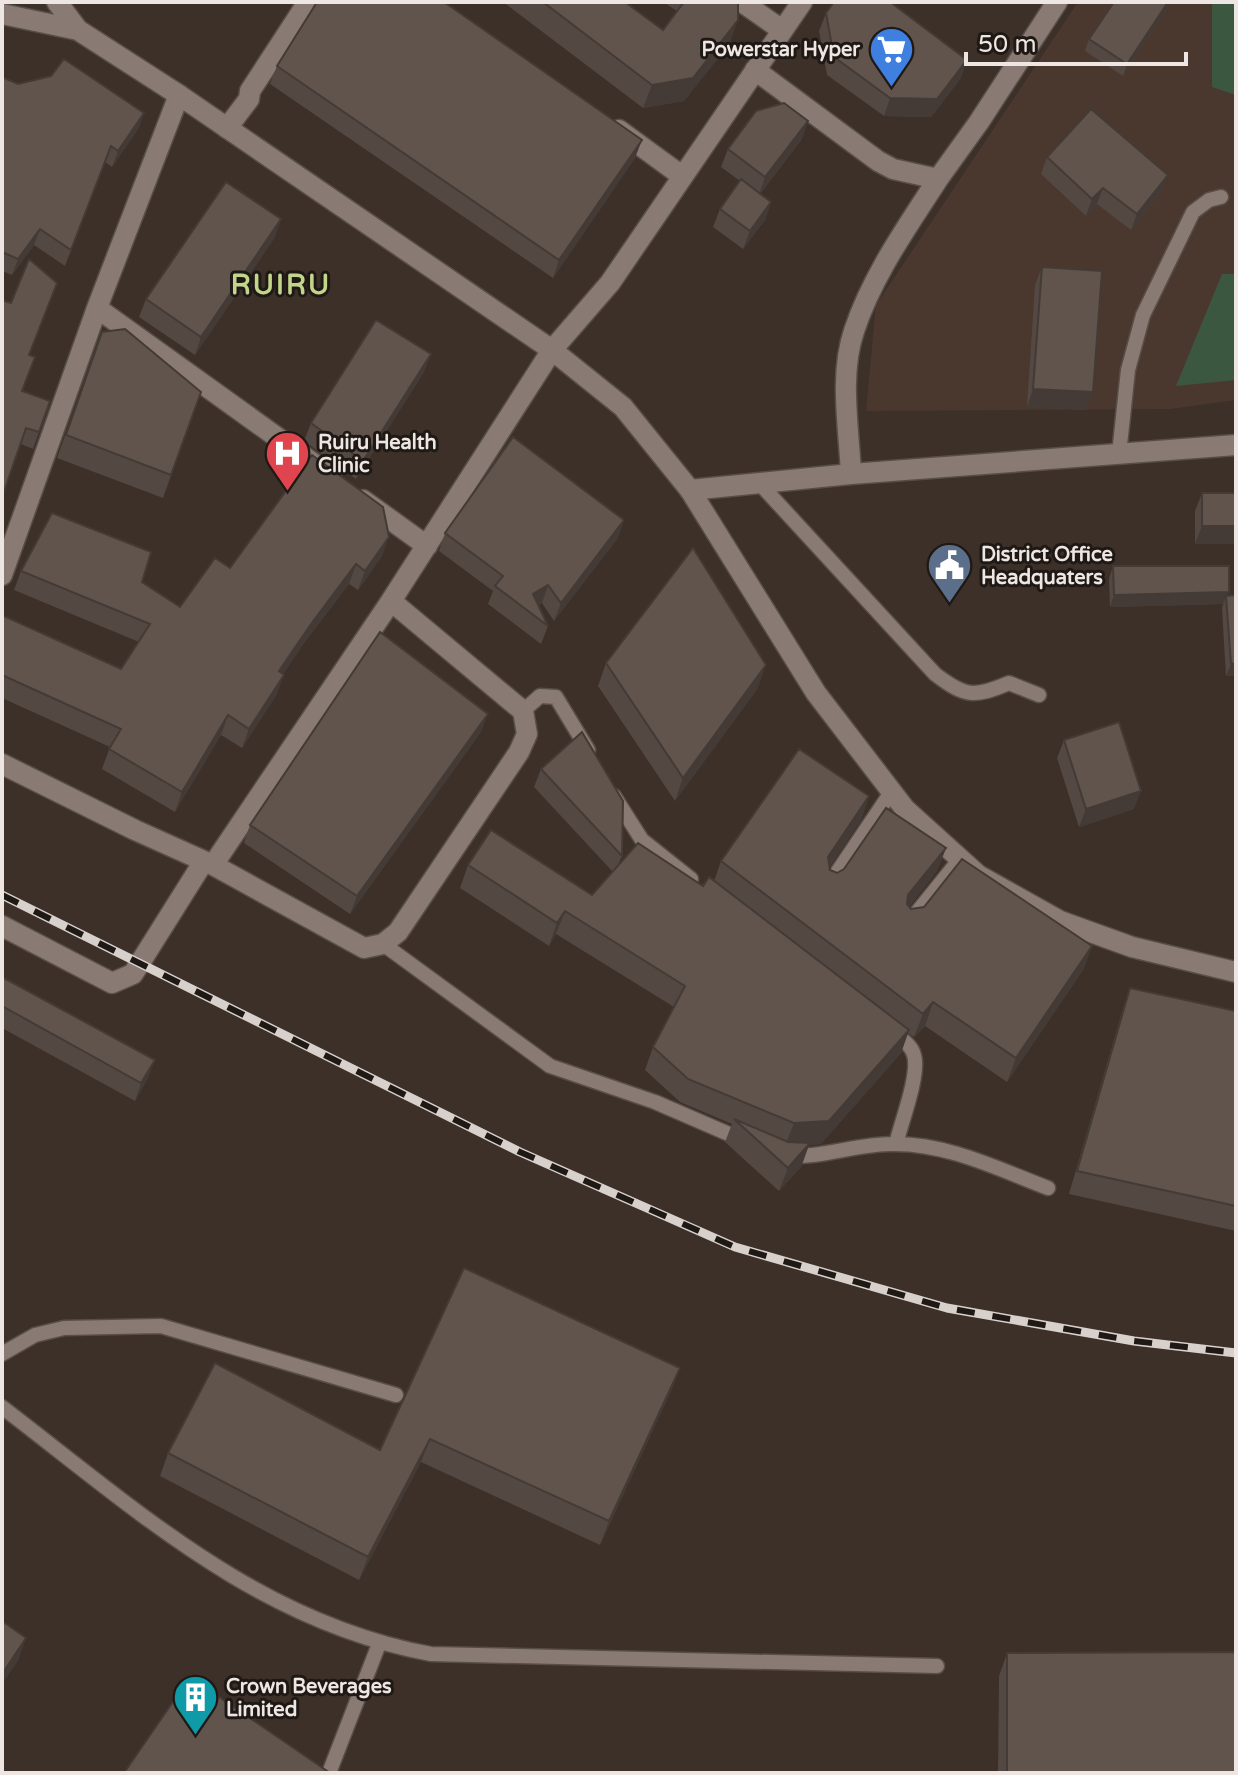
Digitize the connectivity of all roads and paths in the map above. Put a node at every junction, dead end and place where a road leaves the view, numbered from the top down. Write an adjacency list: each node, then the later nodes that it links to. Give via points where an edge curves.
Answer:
1 (57, 2): 7 (street)
2 (308, 2): 12 (street)
3 (742, 2): 8 (street)
4 (802, 2): 8 (street)
5 (1057, 2): 14 (street)
6 (2, 14): 7 (street)
7 (78, 30): 10 (street)
8 (782, 30): 9 (street)
9 (755, 70): 13 (street); 14 (street, via 878,161)
10 (179, 95): 12 (street); 16 (street)
11 (606, 121): 13 (street)
12 (227, 128): 17 (street)
13 (682, 176): 17 (street, via 610,283)
14 (938, 179): 20 (street, via 882,268 853,333 847,384)
15 (1221, 197): 19 (lane, via 1193,212 1143,315 1128,370)
16 (97, 308): 23 (street); 24 (street)
17 (552, 350): 22 (street, via 623,407); 23 (street)
18 (1236, 445): 19 (street)
19 (1119, 454): 20 (street)
20 (851, 474): 21 (street)
21 (761, 485): 22 (street); 26 (lane, via 935,674 959,693 985,693 1009,683)
22 (690, 490): 29 (street, via 816,693)
23 (427, 546): 25 (street)
24 (2, 575)
25 (391, 601): 27 (street); 31 (street)
26 (1039, 695)
27 (523, 711): 33 (lane, via 540,696 556,697 642,840); 36 (street, via 527,734 519,752 398,932)
28 (2, 764): 31 (street)
29 (892, 791): 30 (street); 32 (lane)
30 (960, 859): 34 (lane); 37 (street, via 978,875 1060,921 1132,947)
31 (209, 863): 35 (street, via 133,974 112,983); 36 (street, via 364,948)
32 (828, 886)
33 (709, 893)
34 (908, 924)
35 (2, 926)
36 (383, 944): 39 (lane, via 550,1066 655,1102 783,1156)
37 (1236, 972)
38 (885, 1026): 39 (lane, via 915,1056)
39 (896, 1144): 40 (lane, via 949,1151)
40 (1048, 1188)
41 (2, 1354): 42 (lane, via 35,1335 64,1328 161,1326)
42 (396, 1395)
43 (2, 1407): 44 (lane, via 214,1568 292,1610)
44 (379, 1644): 45 (lane, via 431,1654); 46 (lane)
45 (937, 1666)
46 (329, 1773)

